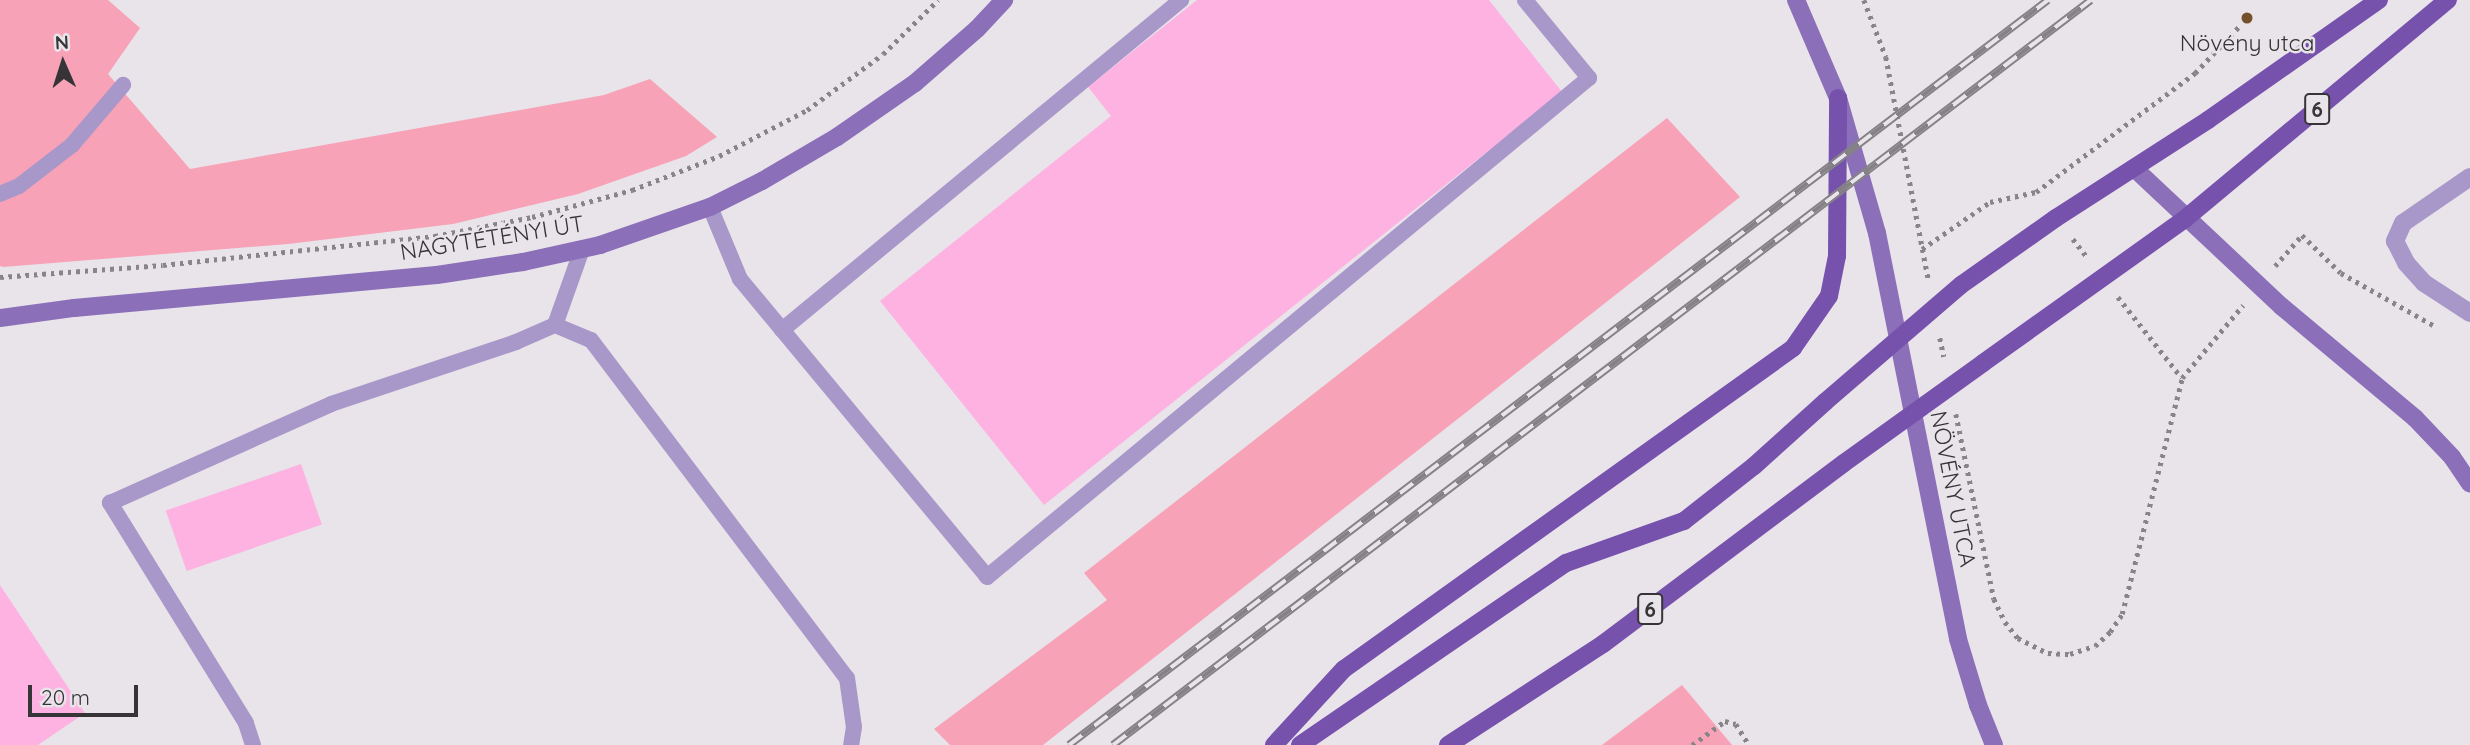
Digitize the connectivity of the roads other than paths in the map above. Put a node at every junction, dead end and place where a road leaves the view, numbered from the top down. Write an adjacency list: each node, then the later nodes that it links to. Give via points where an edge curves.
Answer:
1 (1004, 0): 12 (main road, NAGYTÉTÉNYI ÚT, via 915,83 837,137)
2 (1181, 0): 18 (lane)
3 (1525, 0): 18 (lane, via 1589,78 987,576)
4 (1796, 0): 8 (main road, NÖVÉNY UTCA)
5 (2379, 0): 9 (main road, 6)
6 (2448, 0): 13 (main road, 6)
7 (123, 85): 11 (lane, via 72,145 19,186)
8 (1838, 98): 22 (main road, via 1837,256 1829,296 1793,348 1343,669); 25 (main road, NÖVÉNY UTCA, via 1877,233 1958,639)
9 (2134, 168): 13 (main road); 23 (main road, 6, bridge, via 1961,285 1754,466 1684,521 1566,563)
10 (2470, 177): 15 (street, via 2403,223 2395,241 2406,263 2424,282)
11 (0, 194)
12 (710, 207): 14 (main road, NAGYTÉTÉNYI ÚT); 18 (lane, via 740,279)
13 (2186, 218): 19 (main road, via 2415,418); 24 (main road, 6, bridge, via 1844,463 1603,644)
14 (583, 249): 16 (main road, NAGYTÉTÉNYI ÚT, via 438,275); 17 (lane)
15 (2470, 313)
16 (0, 318)
17 (555, 325): 20 (lane, via 331,404 110,503 246,723); 21 (lane, via 591,340 847,678 854,727)
18 (782, 330)
19 (2470, 484)
20 (253, 745)
21 (850, 745)
22 (1274, 745)
23 (1300, 745)
24 (1448, 745)
25 (1994, 745)

